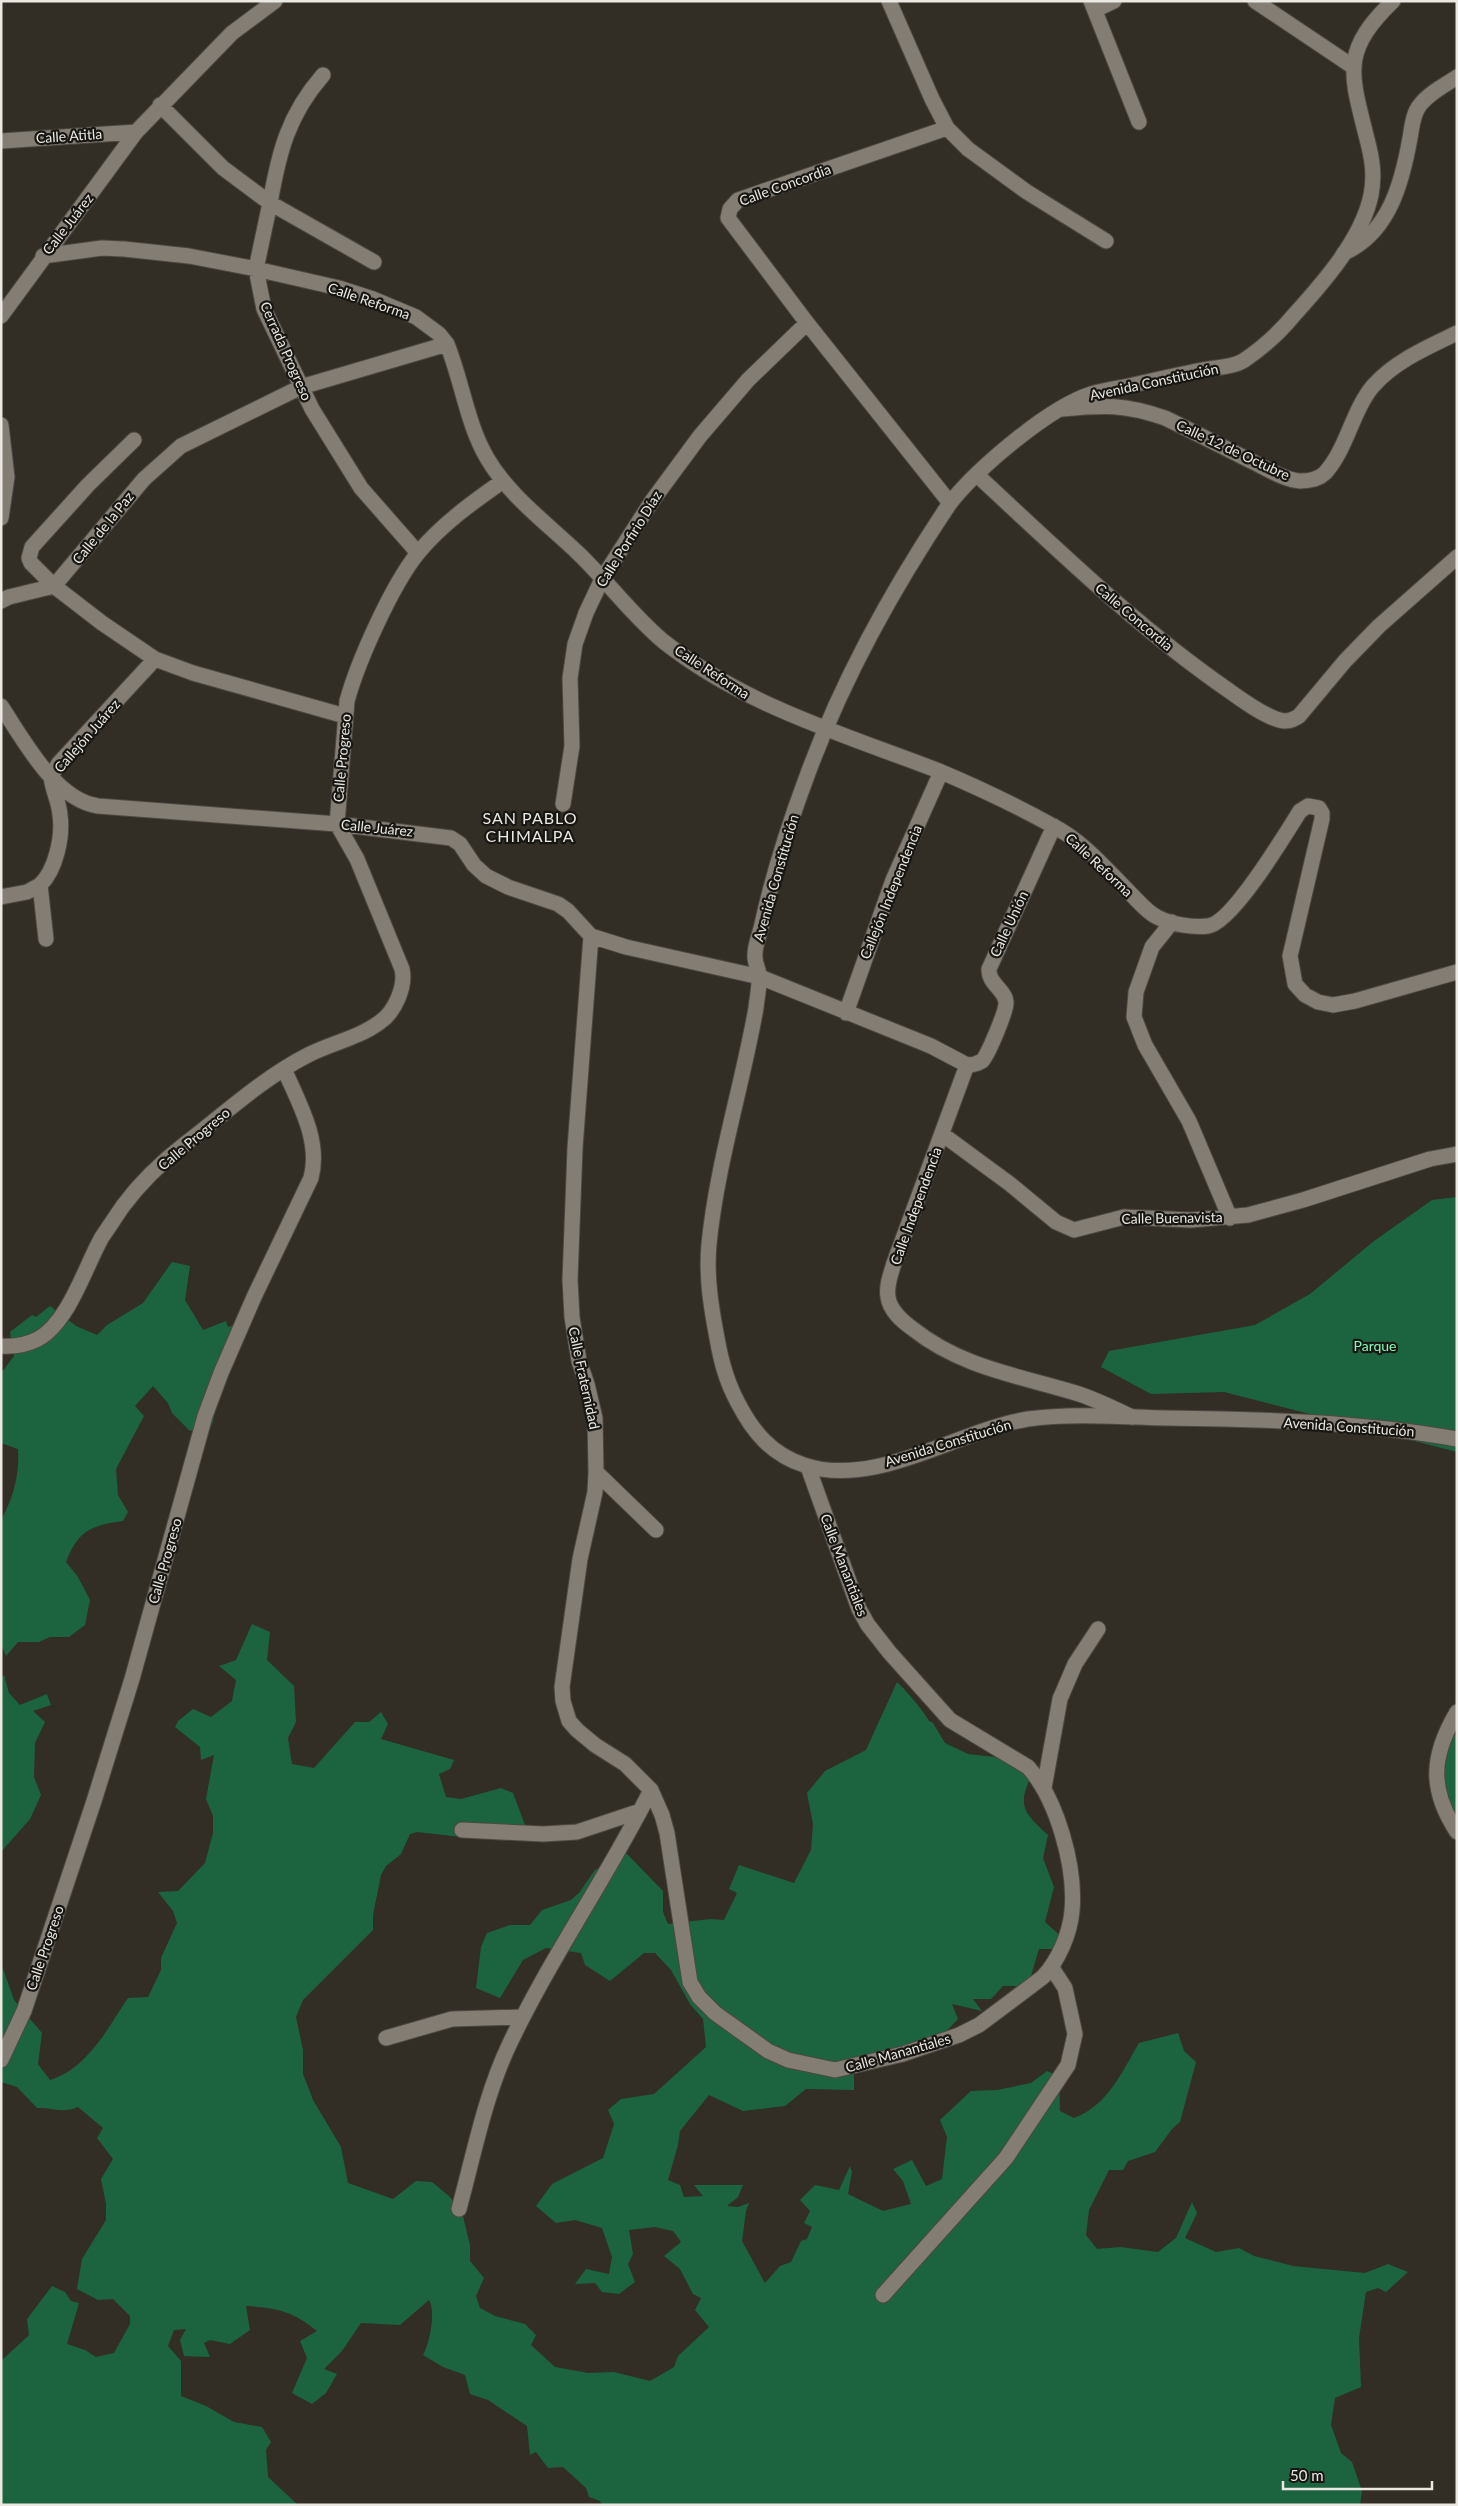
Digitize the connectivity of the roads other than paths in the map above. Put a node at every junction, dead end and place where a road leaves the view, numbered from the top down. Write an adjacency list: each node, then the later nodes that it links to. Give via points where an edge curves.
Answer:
1 (275, 1): 10 (street, Calle Juárez, via 232,33)
2 (889, 1): 12 (street)
3 (1114, 1): 6 (street)
4 (1255, 1): 7 (street)
5 (1393, 1): 7 (street, Avenida Constitución, via 1366,33)
6 (1093, 5): 11 (street)
7 (1352, 66): 17 (street, Avenida Constitución, via 1374,174 1371,196 1358,230)
8 (322, 75): 15 (street, Cerrada Progreso, via 299,104 292,120 277,162)
9 (1457, 77): 17 (street, via 1418,106 1394,200 1383,221 1360,246)
10 (160, 105): 13 (street, Calle Juárez); 15 (street, via 222,168)
11 (1139, 122)
12 (947, 128): 16 (street, via 968,149 1027,192); 22 (street, Calle Concordia, via 750,195 734,204 728,218)
13 (136, 132): 14 (street, Calle Atitla); 18 (street, Calle Juárez)
14 (1, 141)
15 (270, 203): 19 (street); 20 (street, Cerrada Progreso)
16 (1106, 241)
17 (1344, 253): 26 (street, Avenida Constitución, via 1284,326 1242,362 1090,394)
18 (43, 256): 20 (street, Calle Reforma, via 102,248 124,249); 21 (street, Calle Juárez)
19 (374, 262)
20 (256, 268): 24 (street, Calle Reforma, via 374,299 416,317); 25 (street, Cerrada Progreso, via 264,309)
21 (1, 316)
22 (807, 323): 31 (street, Calle Concordia); 35 (street, Calle Porfirio Díaz, via 748,380 700,436 652,501)
23 (1457, 333): 26 (street, Calle 12 de Octubre, via 1401,363 1372,387 1325,473 1314,480 1299,481 1278,474 1166,418 1147,412 1106,405)
24 (447, 344): 25 (street, Calle de la Paz); 30 (street, Calle Reforma, via 478,440)
25 (301, 387): 33 (street, Cerrada Progreso, via 361,488); 36 (street, Calle de la Paz, via 196,437 164,459)
26 (1062, 409): 29 (street, Avenida Constitución, via 1005,448)
27 (1, 425): 32 (street, via 7,477)
28 (134, 440): 36 (street, via 32,547 31,563)
29 (977, 475): 31 (street, Avenida Constitución); 34 (street, Calle Concordia, via 1122,608 1202,672 1280,720 1293,720 1372,633)
30 (503, 481): 33 (street, Calle Progreso, via 461,512); 35 (street, Calle Reforma)
31 (950, 503): 41 (street, Avenida Constitución, via 873,631)
32 (1, 518)
33 (418, 553): 40 (street, Calle Progreso, via 368,646 352,684)
34 (1457, 556)
35 (602, 579): 41 (street, Calle Reforma, via 671,646 747,695); 44 (street, Calle Porfirio Díaz, via 575,644 570,678 572,746)
36 (54, 586): 37 (street); 38 (street)
37 (1, 601)
38 (155, 659): 40 (street, via 193,673); 43 (street, Callejón Juárez, via 59,763)
39 (1, 706): 43 (street, Calle Juárez, via 40,765)
40 (346, 716): 45 (street, Calle Progreso)
41 (825, 730): 42 (street, Calle Reforma); 53 (street, Avenida Constitución, via 807,775 767,903 754,957)
42 (941, 772): 46 (street, Calle Reforma, via 1001,793); 54 (street, Callejón Independencia, via 893,880)
43 (51, 776): 45 (street, Calle Juárez, via 77,801 90,805); 47 (street, Callejón Juárez, via 61,822 55,859 47,878)
44 (563, 804)
45 (337, 824): 50 (street, Calle Juárez, via 451,838 460,844 486,876 558,904); 56 (street, Calle Progreso, via 357,859 402,969 403,982 390,1012 380,1022)
46 (1054, 826): 49 (street, Calle Reforma, via 1079,844 1141,906 1156,917); 55 (street, Calle Unión, via 989,970 990,980 1004,998 1004,1008 986,1056 975,1064)
47 (40, 885): 48 (street, via 27,892); 51 (street)
48 (1, 897)
49 (1172, 922): 52 (street, Calle Reforma, via 1209,926 1218,923 1229,914 1300,811 1314,806 1322,813 1322,819 1290,956 1295,984 1305,995 1333,1005); 59 (street, via 1152,947 1136,992 1134,1017 1145,1045 1189,1121)
50 (591, 936): 53 (street); 64 (street, Calle Fraternidad, via 575,1148 570,1280 579,1361 596,1418)
51 (46, 939)
52 (1457, 972)
53 (760, 977): 54 (street); 63 (street, Avenida Constitución, via 709,1244 710,1305 722,1366 749,1424 772,1450)
54 (846, 1013): 55 (street, via 931,1046)
55 (967, 1065): 57 (street, Calle Independencia)
56 (284, 1069): 60 (street, Calle Progreso, via 167,1158 125,1204 102,1238 55,1324 38,1338 15,1347); 77 (street, Calle Progreso, via 303,1112 313,1145 314,1168 254,1297 205,1416 97,1792 24,2011)
57 (942, 1134): 59 (street, Calle Buenavista, via 1067,1229 1124,1217); 61 (street, Calle Independencia, via 888,1284 893,1310 924,1338 959,1358 1081,1395)
58 (1457, 1154): 59 (street, Calle Buenavista, via 1421,1162 1269,1211)
59 (1230, 1218)
60 (1, 1346)
61 (1132, 1417): 62 (street, Avenida Constitución, via 1235,1419 1400,1429); 63 (street, Avenida Constitución, via 1030,1419 878,1465 840,1470)
62 (1457, 1439)
63 (808, 1467): 69 (street, Calle Manantiales, via 859,1609 868,1625 950,1720 1028,1766)
64 (596, 1472): 65 (street); 68 (street, Calle Fraternidad, via 562,1687 569,1721)
65 (656, 1530)
66 (1098, 1629): 69 (street, via 1075,1664 1060,1699)
67 (1457, 1712): 73 (street, via 1445,1734 1435,1769 1445,1814)
68 (595, 1745): 70 (street, Calle Manantiales, via 625,1764)
69 (1044, 1788): 74 (street, Calle Manantiales, via 1058,1823 1070,1871 1072,1901 1066,1934)
70 (651, 1790): 71 (street); 74 (street, Calle Manantiales, via 667,1833 690,1982 715,2013 742,2034 788,2060 826,2070 844,2070 949,2038 979,2024)
71 (640, 1811): 72 (street, via 577,1832 543,1834); 75 (street, via 546,1971)
72 (462, 1830)
73 (1457, 1832)
74 (1052, 1968): 79 (street, via 1064,1988 1075,2034 1068,2065 1006,2158)
75 (523, 2017): 76 (street, via 463,2017); 78 (street, via 494,2081)
76 (386, 2038)
77 (1, 2060)
78 (458, 2210)
79 (883, 2295)

